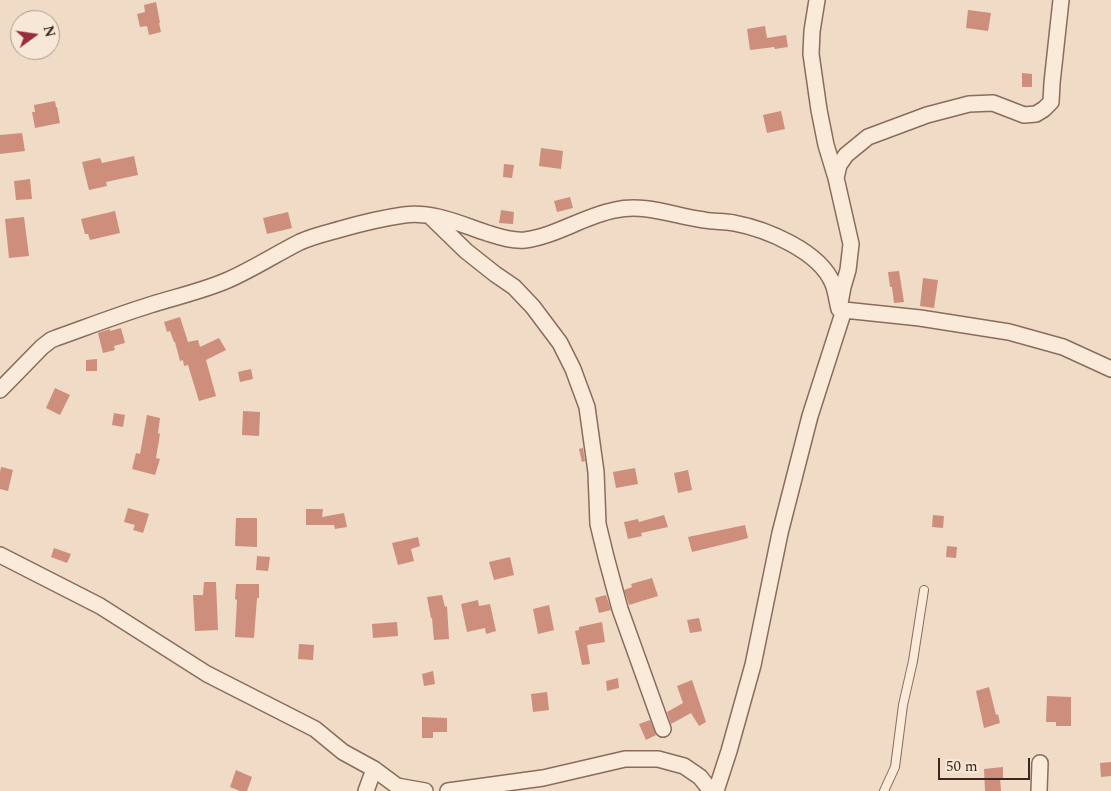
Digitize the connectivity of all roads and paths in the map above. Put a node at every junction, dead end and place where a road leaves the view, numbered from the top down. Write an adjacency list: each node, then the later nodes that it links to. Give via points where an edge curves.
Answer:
1 (817, 0): 3 (street, via 811,54 826,145)
2 (1061, 0): 3 (street, via 1051,102 1044,109 1024,115 993,103 969,104 927,115 868,137 846,155)
3 (836, 178): 5 (street, via 851,244)
4 (429, 215): 5 (street, via 505,239 523,240 614,210 632,208 732,222 772,234 815,260 832,284); 7 (street, via 417,213 388,217 322,234 227,280 51,340); 10 (street, via 466,251 521,294 560,343 574,369 588,407 598,524 606,558 620,609)
5 (842, 310): 6 (street, via 1010,332 1063,348); 19 (street, via 810,416 780,533 753,665)
6 (1111, 370)
7 (0, 390)
8 (0, 555): 12 (street, via 100,606 207,674 315,729 343,752)
9 (924, 590): 20 (lane, via 895,767)
10 (663, 729)
11 (1040, 763): 21 (street)
12 (374, 770): 14 (street); 15 (street, via 397,786)
13 (541, 784): 17 (street); 18 (street, via 625,759 658,758 684,766 700,777)
14 (366, 791)
15 (425, 791)
16 (448, 791): 17 (street)
17 (456, 791)
18 (711, 791)
19 (716, 791)
20 (884, 791)
21 (1039, 791)

